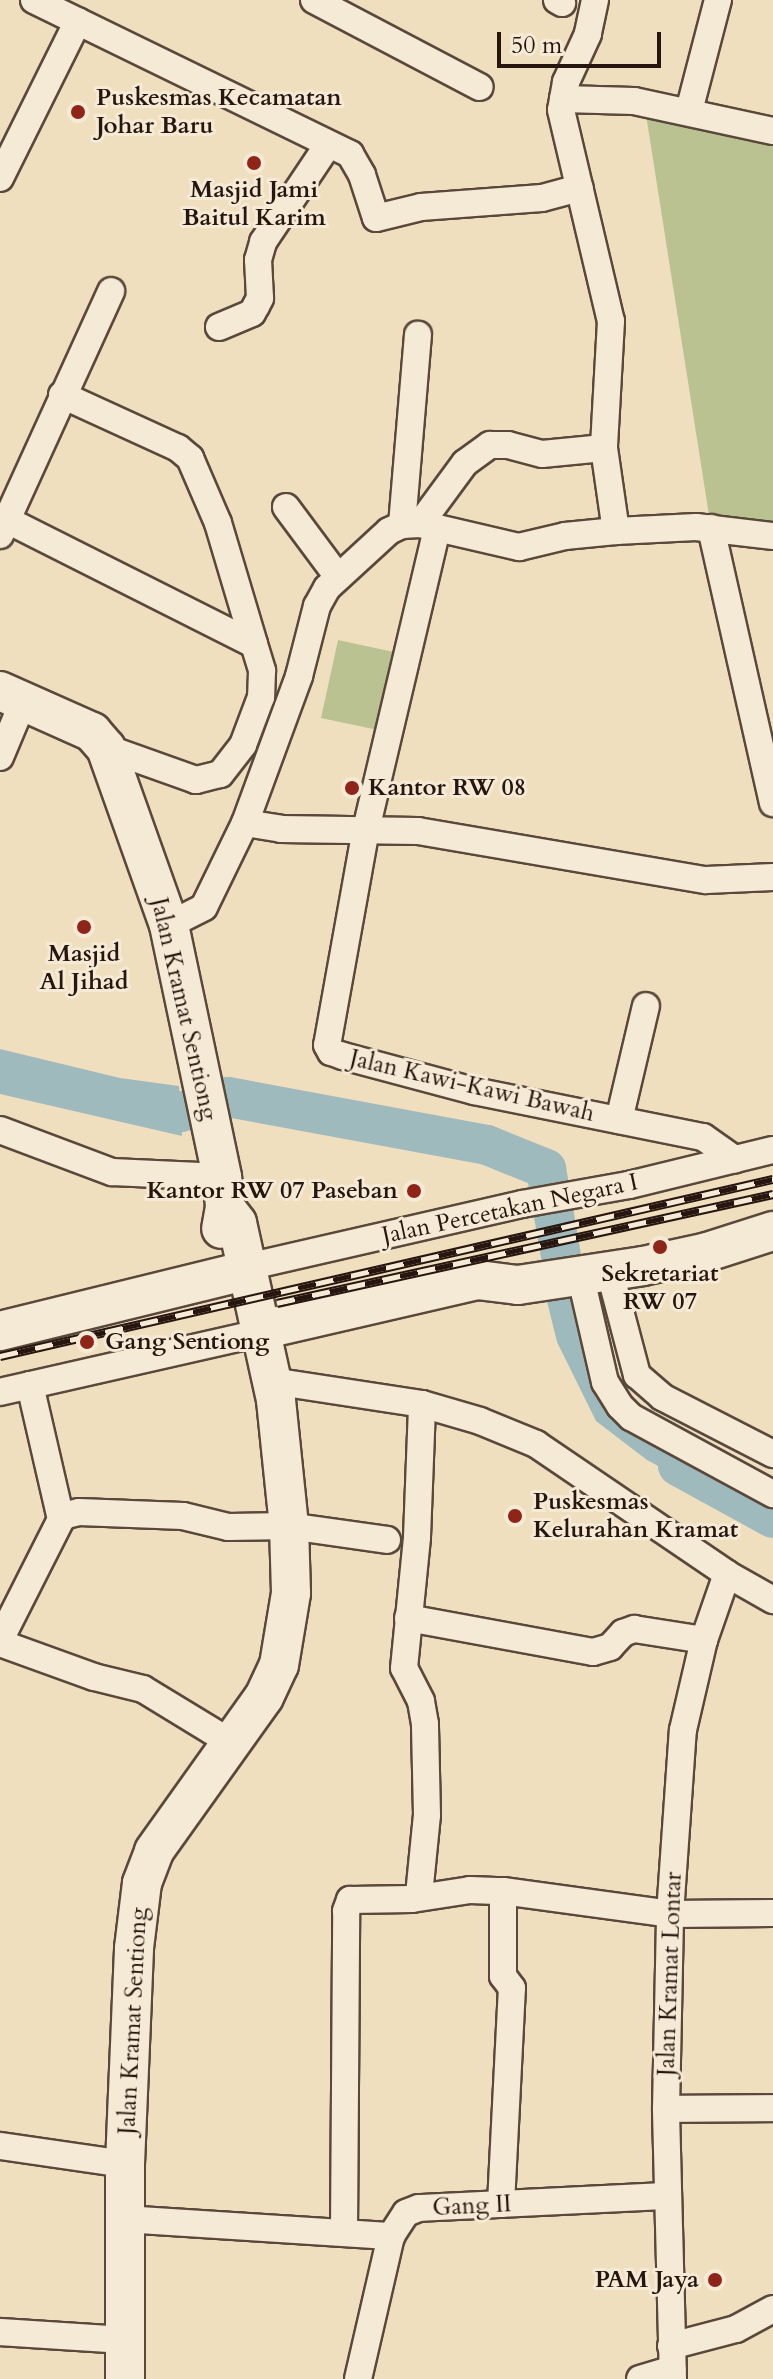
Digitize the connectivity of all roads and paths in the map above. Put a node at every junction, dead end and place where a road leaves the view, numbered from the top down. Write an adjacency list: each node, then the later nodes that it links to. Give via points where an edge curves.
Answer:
1 (34, 0): 5 (street)
2 (314, 0): 6 (street)
3 (595, 0): 7 (street)
4 (718, 0): 8 (street)
5 (78, 21): 10 (street); 11 (street)
6 (480, 87)
7 (563, 99): 8 (street, via 634,101); 12 (street, via 561,110)
8 (689, 111): 9 (street)
9 (773, 131)
10 (338, 149): 12 (street, via 362,175 378,218 421,207 542,198); 14 (street, via 263,242 258,260 260,298 252,313)
11 (0, 178)
12 (580, 188): 17 (street, via 611,321)
13 (111, 291): 16 (street)
14 (219, 327)
15 (418, 335): 19 (street)
16 (62, 395): 20 (street); 25 (street, via 190,458 218,523)
17 (604, 448): 19 (street, via 542,454 490,445 465,463); 22 (street)
18 (286, 507): 24 (street)
19 (419, 526): 22 (street, via 519,547); 24 (street, via 376,541); 31 (street, Jalan Kawi-Kawi Bawah)
20 (4, 528): 25 (street)
21 (711, 528): 22 (street); 23 (street); 29 (street)
22 (616, 531)
23 (773, 536)
24 (338, 577): 30 (street, via 309,624 299,676)
25 (254, 644): 27 (street, via 262,671 261,697 243,745 220,774 201,781 178,776)
26 (12, 697): 27 (street, via 92,732); 28 (street)
27 (106, 748): 33 (street, Jalan Kramat Sentiong)
28 (0, 757)
29 (773, 803)
30 (245, 823): 31 (street, via 281,829); 33 (street, via 204,907)
31 (366, 829): 32 (street, via 418,831 706,880); 35 (street, Jalan Kawi-Kawi Bawah, via 326,1038 331,1052 474,1091)
32 (773, 877)
33 (169, 925): 39 (street, Jalan Kramat Sentiong)
34 (646, 1006): 35 (street)
35 (619, 1120): 38 (street, Jalan Kawi-Kawi Bawah, via 703,1137)
36 (0, 1130): 39 (street, via 112,1172)
37 (773, 1150): 38 (street, Jalan Percetakan Negara I)
38 (735, 1159): 41 (street, Jalan Percetakan Negara I)
39 (224, 1192): 41 (street, Jalan Kramat Sentiong, via 220,1225)
40 (773, 1231): 42 (street, via 707,1252)
41 (239, 1270): 43 (street); 44 (street, Jalan Kramat Sentiong)
42 (576, 1275): 44 (street, via 518,1285 477,1280); 50 (street, via 637,1375 662,1397); 51 (street, via 605,1382 620,1406)
43 (0, 1331)
44 (254, 1333): 45 (street, Jalan Kramat Sentiong); 46 (street); 49 (street, Jalan Kramat Sentiong, via 261,1400)
45 (272, 1381): 48 (street); 49 (street, Jalan Kramat Sentiong)
46 (30, 1385): 47 (street); 52 (street)
47 (0, 1392)
48 (422, 1404): 55 (street, via 536,1444); 57 (street)
49 (276, 1419): 53 (street, Jalan Kramat Sentiong)
50 (773, 1454)
51 (773, 1494)
52 (61, 1519): 53 (street, via 79,1512 183,1516 228,1527); 59 (street)
53 (289, 1526): 54 (street); 60 (street, Jalan Kramat Sentiong, via 291,1593 279,1665)
54 (387, 1540)
55 (727, 1574): 56 (street); 58 (street, Jalan Kramat Lontar)
56 (773, 1600)
57 (408, 1618): 58 (street, via 593,1652 634,1629); 62 (street, via 404,1668 421,1701 425,1724 427,1815)
58 (704, 1640): 64 (street, Jalan Kramat Lontar, via 683,1730)
59 (0, 1641): 60 (street, via 94,1677 143,1689)
60 (233, 1744): 68 (street, Jalan Kramat Sentiong, via 154,1851 142,1883 134,1948)
61 (503, 1891): 62 (street); 64 (street); 70 (street, via 503,1976 512,1988)
62 (419, 1895): 72 (street, via 356,1898 347,1906)
63 (773, 1913): 64 (street)
64 (670, 1914): 66 (street, Jalan Kramat Lontar)
65 (773, 2108): 66 (street)
66 (666, 2109): 69 (street, Jalan Kramat Lontar)
67 (0, 2146): 68 (street)
68 (125, 2164): 71 (street, Jalan Kramat Sentiong)
69 (667, 2196): 70 (street, Gang II); 77 (street, Jalan Kramat Lontar)
70 (501, 2204): 73 (street, Gang II, via 419,2208 397,2221)
71 (125, 2219): 72 (street); 76 (street, Jalan Kramat Sentiong)
72 (344, 2231): 73 (street)
73 (391, 2236): 79 (street)
74 (773, 2309): 77 (street)
75 (0, 2332): 76 (street)
76 (123, 2340): 78 (street, Jalan Kramat Sentiong)
77 (672, 2365): 80 (street)
78 (125, 2379)
79 (358, 2379)
80 (640, 2379)

